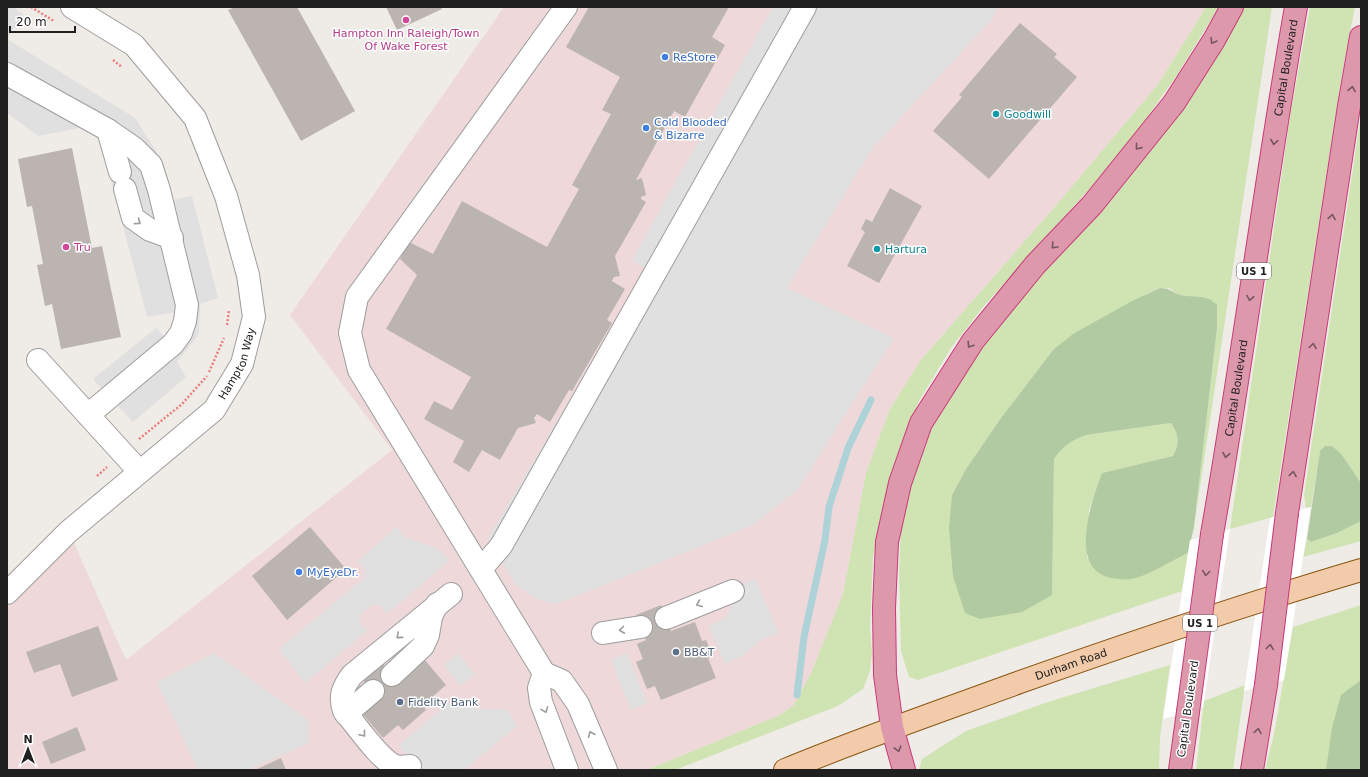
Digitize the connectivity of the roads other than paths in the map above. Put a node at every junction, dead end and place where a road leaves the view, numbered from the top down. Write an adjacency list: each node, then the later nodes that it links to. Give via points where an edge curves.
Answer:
1 (72, 7): 12 (street, Hampton Way, via 134,45 195,118 226,196 248,275 254,317 242,364 214,410)
2 (566, 7): 13 (street, via 357,297 350,333 359,370)
3 (804, 7): 13 (street, via 501,546)
4 (1232, 7): 24 (highway, one-way to 24, via 1174,103 1092,205 1036,265 973,341 921,423 900,483 887,542 884,608 885,675)
5 (1296, 7): 30 (highway, Capital Boulevard / US 1, one-way to 30, bridge, via 1212,534)
6 (1361, 37): 31 (highway, one-way to 6, bridge, via 1266,685 1287,513)
7 (7, 74): 8 (street)
8 (108, 130): 9 (street, via 134,148 151,165); 9 (street, one-way to 9, via 133,218 150,230)
9 (172, 238): 11 (street, via 187,305 181,333 173,344)
10 (38, 360): 11 (street)
11 (88, 415): 12 (street)
12 (138, 471): 16 (street, Hampton Way, via 68,532)
13 (481, 569): 20 (street)
14 (1361, 570): 24 (main road, Durham Road, via 1132,643)
15 (733, 591): 17 (street, one-way to 17)
16 (7, 593)
17 (666, 618)
18 (641, 627): 19 (street, one-way to 19)
19 (603, 633)
20 (544, 673): 26 (street, one-way to 26, via 539,688 541,702); 27 (street, one-way to 20, via 578,704 562,681)
21 (392, 674): 23 (street, one-way to 23, via 423,646 431,617 444,599 352,675 342,693 341,703)
22 (373, 691): 23 (street)
23 (346, 714): 25 (street, one-way to 25, via 388,761 398,767)
24 (892, 728): 28 (main road, Durham Road); 29 (highway, one-way to 29)
25 (410, 766)
26 (567, 770)
27 (606, 770)
28 (785, 770)
29 (904, 770)
30 (1180, 770)
31 (1252, 770)

